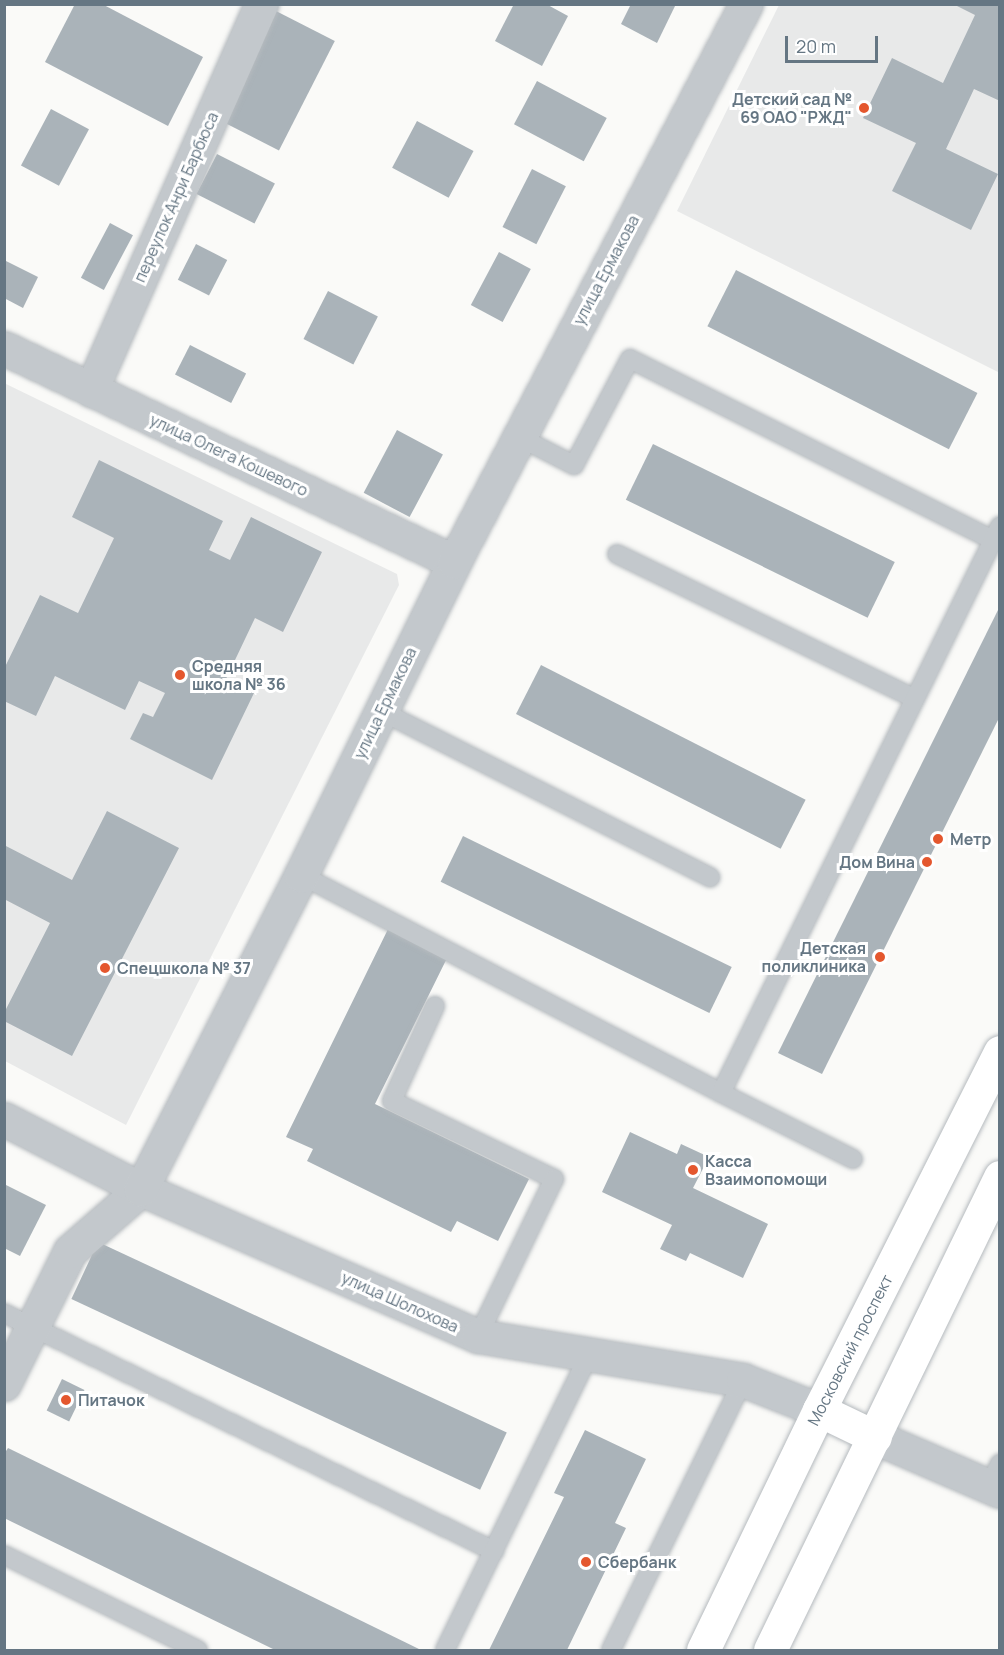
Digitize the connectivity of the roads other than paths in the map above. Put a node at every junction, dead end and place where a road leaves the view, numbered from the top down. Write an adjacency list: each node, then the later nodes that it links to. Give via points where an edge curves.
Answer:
1 (261, 4): 4 (street, переулок Анри Барбюса)
2 (746, 4): 5 (street, улица Ермакова)
3 (4, 348): 4 (street, улица Олега Кошевого)
4 (91, 390): 8 (street, улица Олега Кошевого)
5 (519, 437): 6 (lane, via 574,465 630,359); 8 (street, улица Ермакова)
6 (996, 533): 9 (lane)
7 (617, 554): 9 (lane)
8 (454, 562): 10 (street, улица Ермакова)
9 (915, 699): 15 (lane)
10 (381, 711): 11 (street, улица Ермакова); 12 (lane)
11 (301, 874): 15 (lane); 19 (street, улица Ермакова)
12 (710, 877)
13 (435, 1006): 21 (lane, via 392,1101 554,1179)
14 (999, 1052): 25 (main road, Московский проспект)
15 (721, 1093): 17 (lane)
16 (4, 1119): 19 (street, улица Шолохова)
17 (853, 1159)
18 (999, 1177): 26 (main road)
19 (141, 1189): 20 (street, улица Ермакова, via 70,1251); 21 (street, улица Шолохова)
20 (18, 1320): 24 (street, улица Ермакова); 28 (lane)
21 (478, 1336): 22 (street, улица Шолохова)
22 (589, 1355): 23 (street, улица Шолохова); 28 (lane)
23 (743, 1380): 25 (street, улица Шолохова); 32 (lane)
24 (4, 1384)
25 (819, 1410): 26 (main road); 33 (main road, Московский проспект)
26 (875, 1437): 27 (street); 34 (main road)
27 (996, 1480)
28 (494, 1551): 31 (lane)
29 (4, 1555): 30 (lane)
30 (198, 1650)
31 (445, 1650)
32 (612, 1650)
33 (703, 1650)
34 (770, 1650)

